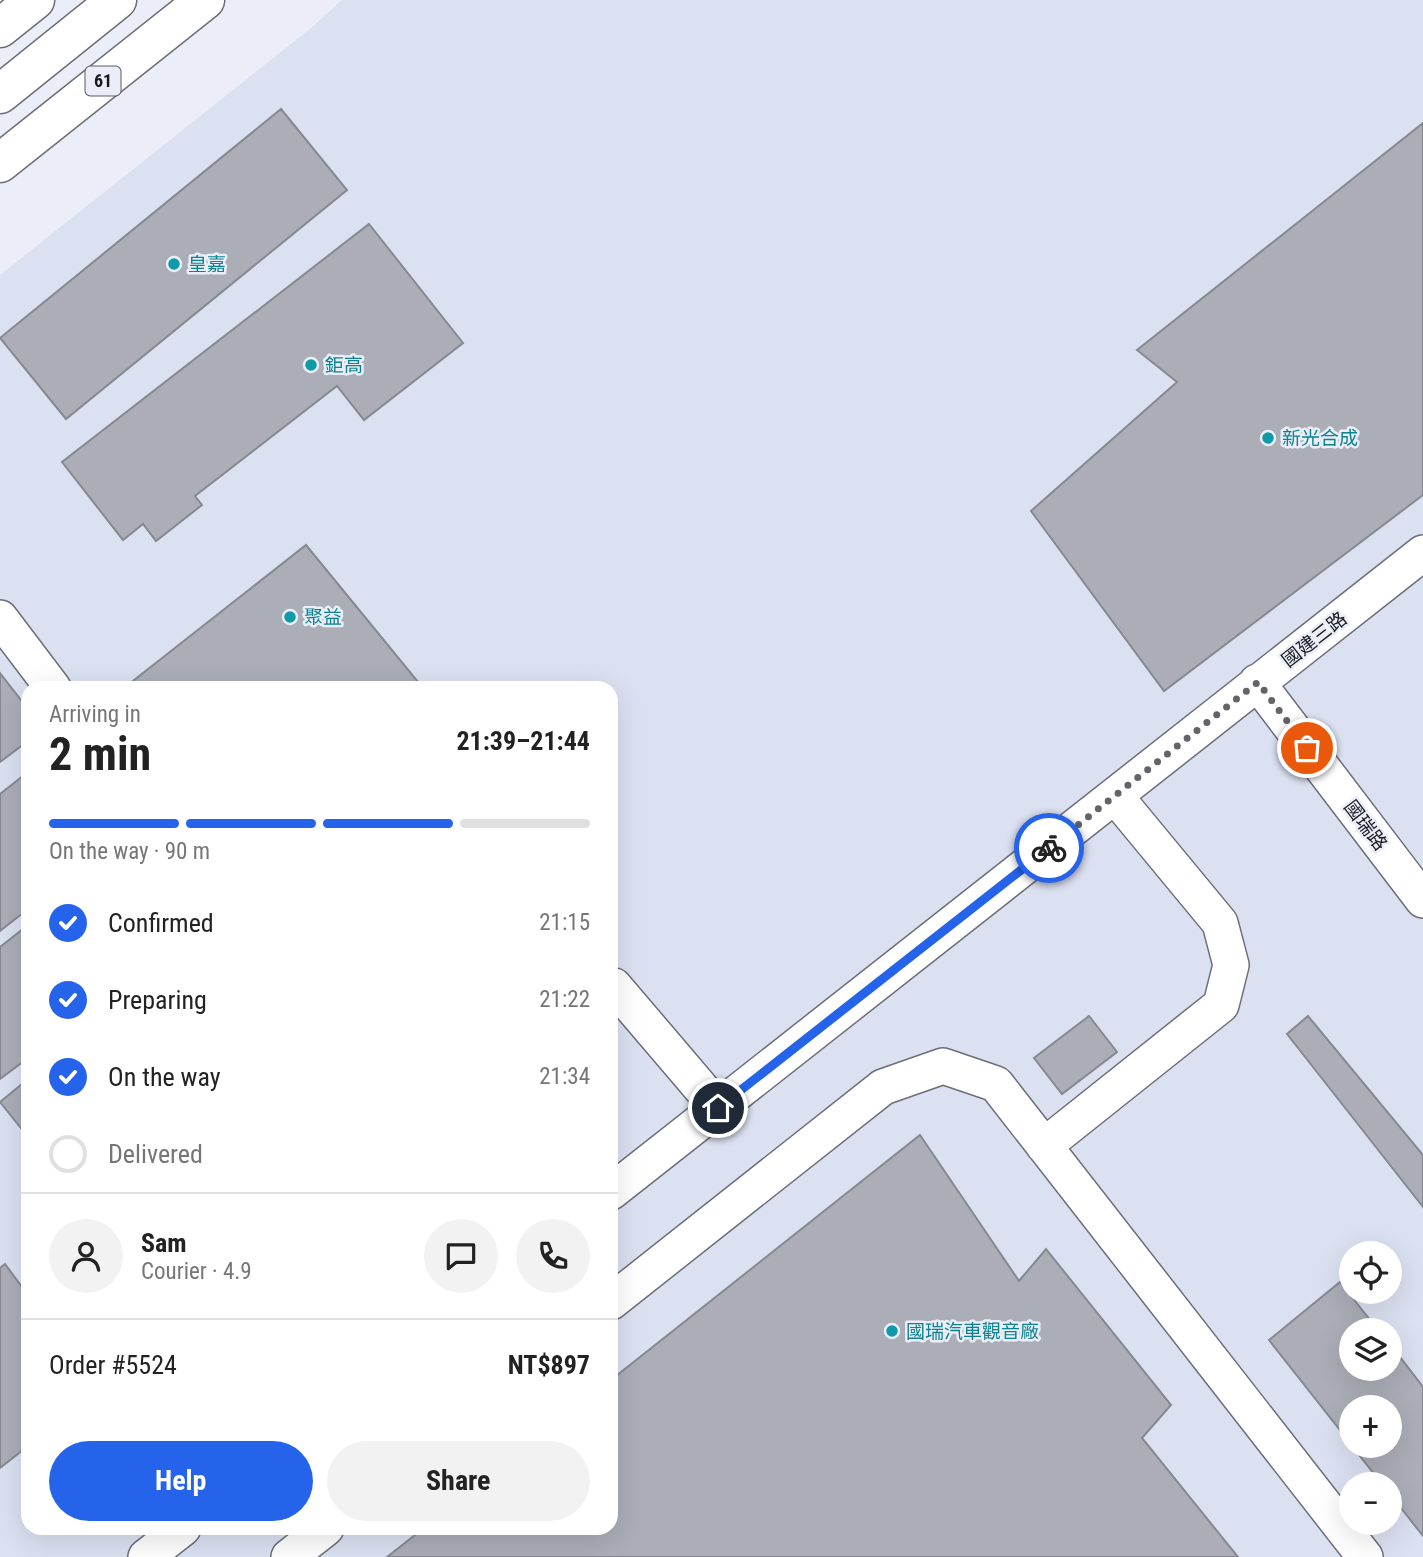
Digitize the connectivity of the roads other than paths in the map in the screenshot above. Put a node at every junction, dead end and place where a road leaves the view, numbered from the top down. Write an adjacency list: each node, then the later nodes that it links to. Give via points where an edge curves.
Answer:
1 (35, 0): 4 (main road)
2 (117, 0): 5 (main road)
3 (205, 0): 6 (main road, 61)
4 (0, 28)
5 (0, 94)
6 (0, 163)
7 (1423, 553): 10 (street, 國建三路)
8 (0, 618): 9 (street)
9 (48, 681)
10 (1258, 682): 11 (street, 國建三路); 12 (street, 國瑞路)
11 (1115, 796): 14 (street, 國建三路); 15 (street, via 1220,923 1231,965 1221,1004)
12 (1423, 900)
13 (618, 991): 14 (street)
14 (718, 1108): 16 (street, 國建三路)
15 (1044, 1146): 17 (street, via 996,1084 943,1066 883,1087); 22 (street)
16 (618, 1187)
17 (618, 1296)
18 (174, 1535): 20 (street)
19 (317, 1535): 21 (street)
20 (146, 1557)
21 (289, 1557)
22 (1365, 1557)

